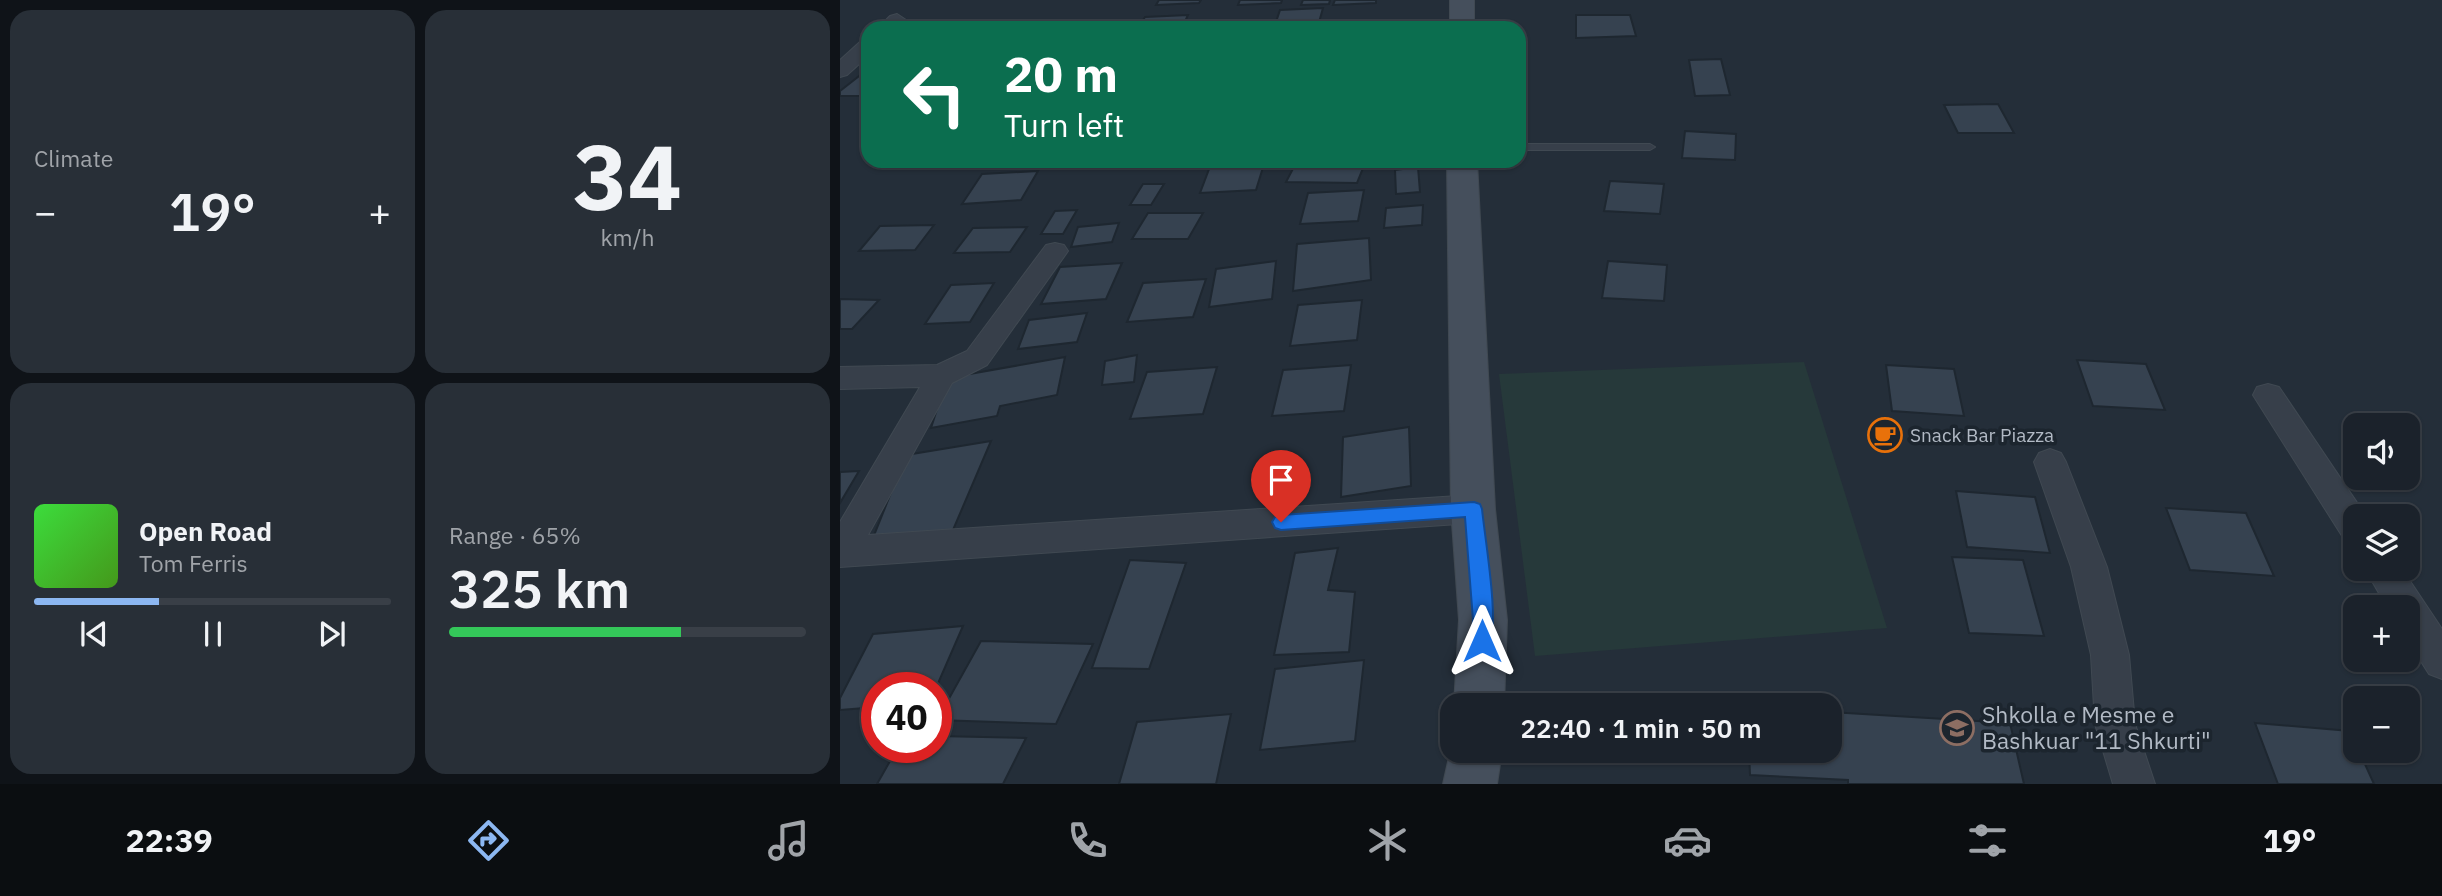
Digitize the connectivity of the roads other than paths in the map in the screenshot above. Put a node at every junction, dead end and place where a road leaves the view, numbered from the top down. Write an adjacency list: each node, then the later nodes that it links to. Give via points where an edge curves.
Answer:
1 (1462, 0): 2 (street)
2 (1462, 21)
3 (861, 52): 4 (street)
4 (840, 71)
5 (1526, 147): 6 (lane)
6 (1650, 147)
7 (1462, 168): 13 (street)
8 (1055, 251): 9 (street, via 977,358)
9 (941, 376): 10 (street); 15 (street)
10 (840, 378)
11 (2268, 396): 14 (street)
12 (2050, 462): 21 (street, via 2089,567 2110,655 2115,724)
13 (1474, 509): 15 (street); 18 (street, via 1483,620)
14 (2343, 509)
15 (840, 553)
16 (2420, 628): 17 (street)
17 (2442, 662)
18 (1480, 693)
19 (1474, 763): 20 (street)
20 (1470, 784)
21 (2134, 784)

